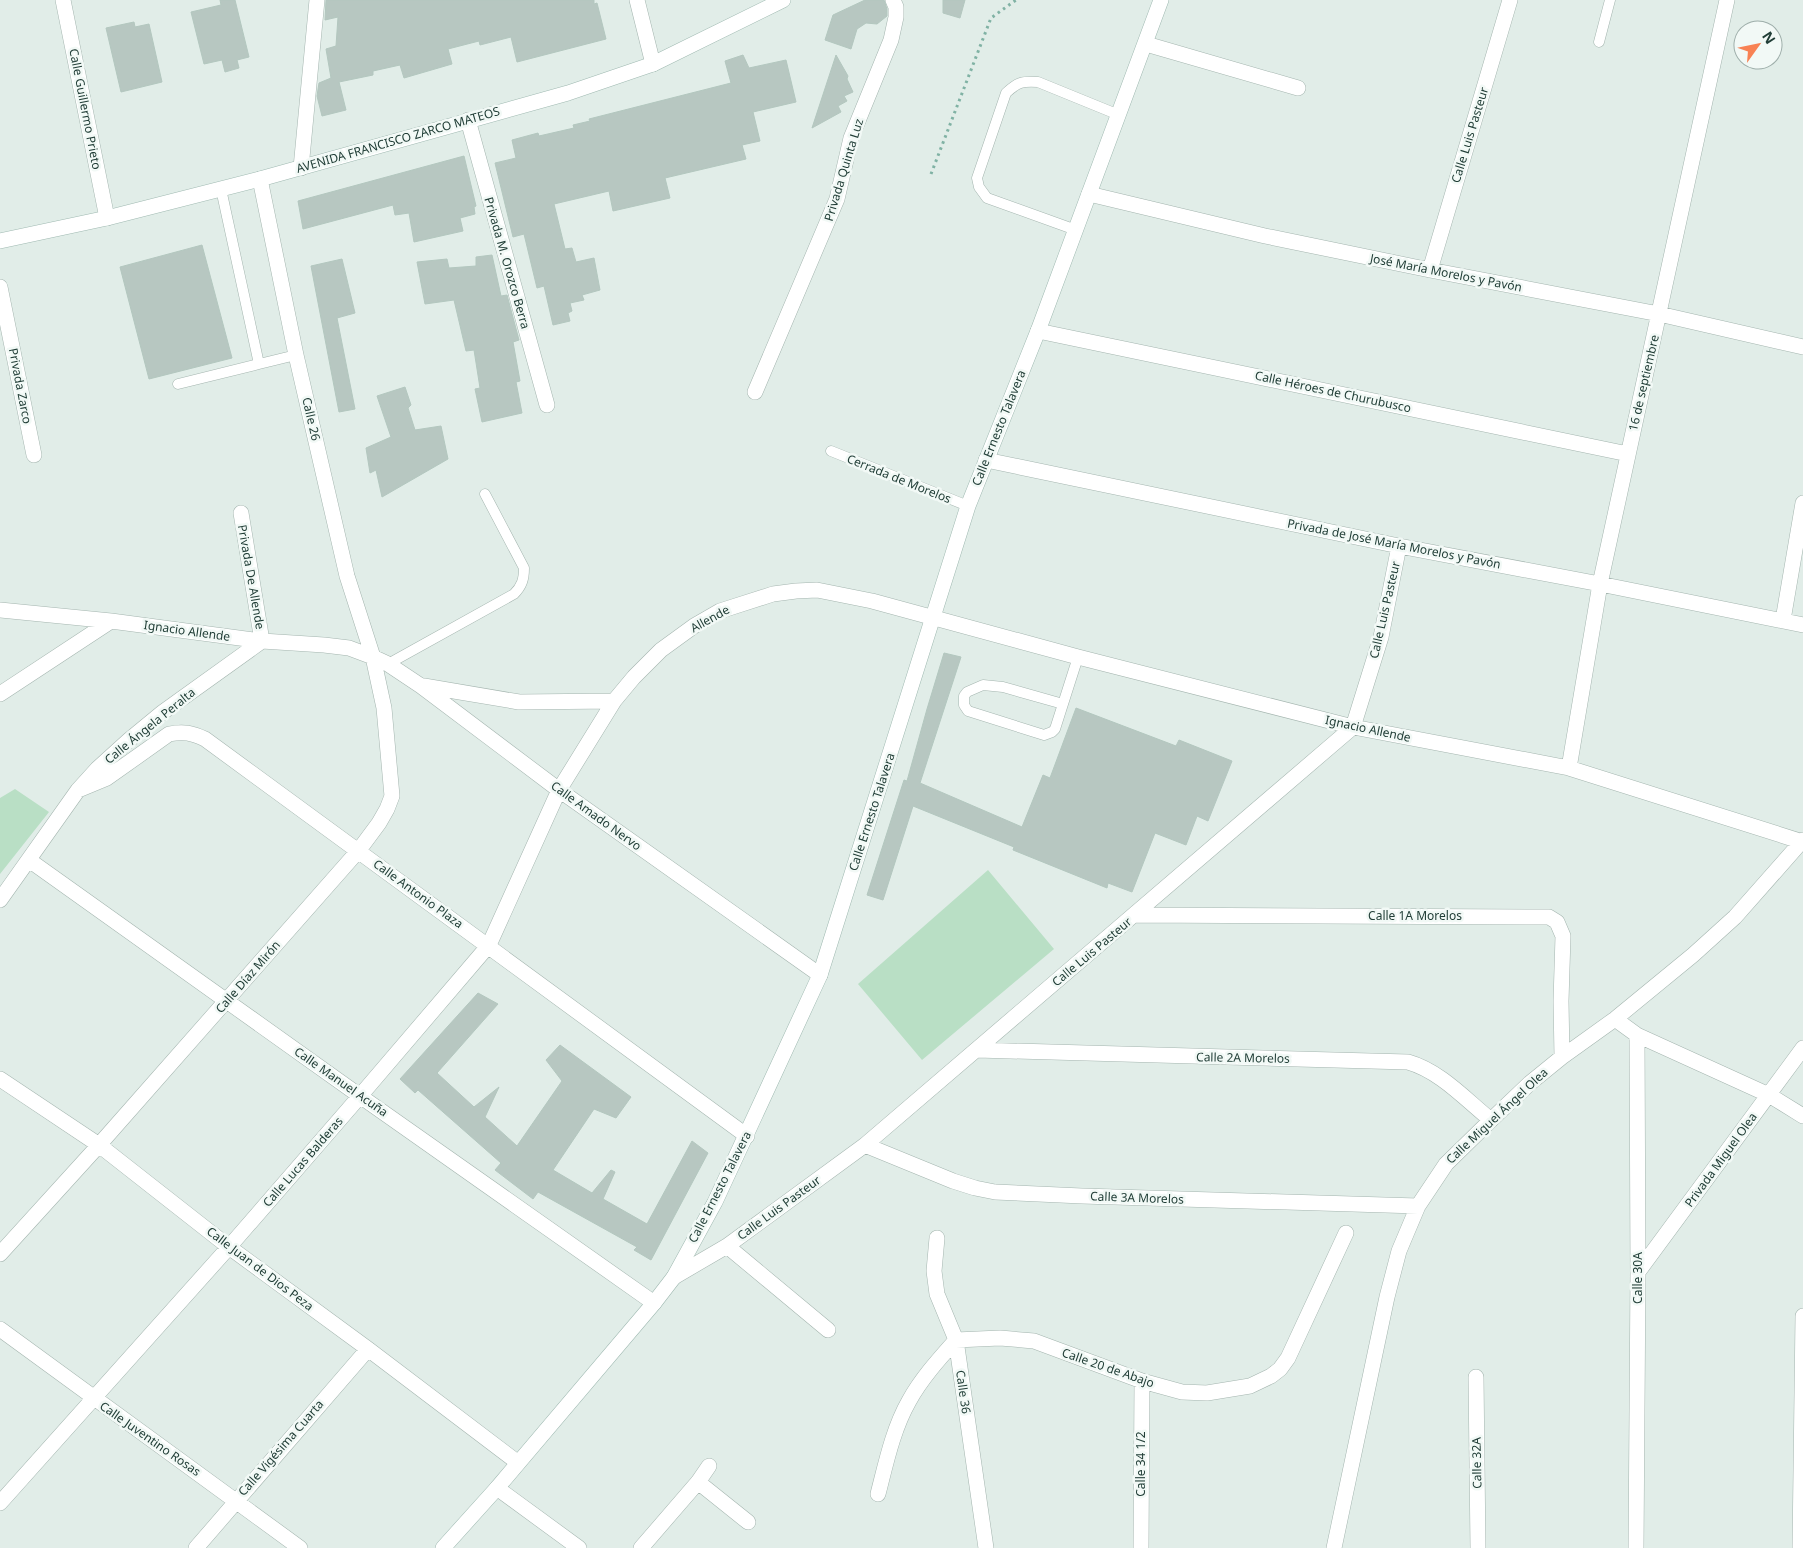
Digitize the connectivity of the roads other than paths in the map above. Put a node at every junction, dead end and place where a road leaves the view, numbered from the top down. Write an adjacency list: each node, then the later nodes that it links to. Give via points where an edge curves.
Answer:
1 (63, 0): 20 (street, Calle Guillermo Prieto)
2 (317, 0): 16 (street)
3 (637, 0): 12 (street)
4 (783, 0): 12 (street, AVENIDA FRANCISCO ZARCO MATEOS)
5 (893, 0): 31 (street, Privada Quinta Luz, via 896,17 891,40 851,138 837,200)
6 (1161, 0): 11 (street, Calle Ernesto Talavera)
7 (1510, 0): 23 (street, Calle Luis Pasteur)
8 (1610, 0): 10 (lane)
9 (1727, 0): 25 (street, 16 de septiembre)
10 (1599, 42)
11 (1146, 44): 13 (street); 14 (street, Calle Ernesto Talavera)
12 (653, 64): 15 (street, AVENIDA FRANCISCO ZARCO MATEOS, via 568,93)
13 (1298, 88)
14 (1119, 114): 19 (street, Calle Ernesto Talavera); 21 (lane, via 1038,82 1023,81 1006,93 977,178 980,188 987,198)
15 (468, 120): 16 (street, AVENIDA FRANCISCO ZARCO MATEOS); 32 (street, Privada M. Orozco Berra)
16 (301, 168): 17 (street, AVENIDA FRANCISCO ZARCO MATEOS)
17 (260, 179): 18 (street, AVENIDA FRANCISCO ZARCO MATEOS); 28 (street, Calle 26)
18 (222, 189): 20 (street, AVENIDA FRANCISCO ZARCO MATEOS); 29 (lane)
19 (1089, 194): 21 (street, Calle Ernesto Talavera); 23 (street, José María Morelos y Pavón, via 1265,236)
20 (107, 218): 22 (street, AVENIDA FRANCISCO ZARCO MATEOS)
21 (1076, 230): 26 (street, Calle Ernesto Talavera)
22 (0, 241)
23 (1430, 270): 25 (street, José María Morelos y Pavón)
24 (0, 287): 35 (street, Privada Zarco)
25 (1660, 314): 27 (street, José María Morelos y Pavón); 34 (street, 16 de septiembre)
26 (1038, 331): 34 (street, Calle Héroes de Churubusco); 36 (street, Calle Ernesto Talavera)
27 (1803, 347)
28 (296, 354): 29 (lane); 49 (street, Calle 26, via 347,576)
29 (259, 364): 30 (lane)
30 (178, 384)
31 (755, 392)
32 (547, 405)
33 (831, 451): 39 (lane, Cerrada de Morelos)
34 (1628, 454): 42 (street, 16 de septiembre)
35 (34, 455)
36 (986, 460): 39 (street, Calle Ernesto Talavera); 41 (street, Privada de José María Morelos y Pavón)
37 (484, 494): 51 (lane, via 524,568 520,588)
38 (1803, 503): 45 (street)
39 (968, 506): 44 (street, Calle Ernesto Talavera)
40 (240, 513): 48 (street, Privada De Allende)
41 (1399, 546): 42 (street, Privada de José María Morelos y Pavón); 56 (street, Calle Luis Pasteur, via 1381,637)
42 (1600, 584): 45 (street, Privada de José María Morelos y Pavón); 57 (street, 16 de septiembre)
43 (0, 610): 46 (street, Ignacio Allende)
44 (933, 617): 50 (street, Ignacio Allende); 54 (street, Allende, via 817,590 773,594 720,611 694,626 661,650); 66 (street, Calle Ernesto Talavera)
45 (1783, 620): 47 (street, Privada de José María Morelos y Pavón)
46 (111, 621): 48 (street, Ignacio Allende); 53 (street)
47 (1803, 625)
48 (262, 641): 49 (street, Ignacio Allende, via 348,648); 58 (street, Calle Ángela Peralta, via 163,712 97,769)
49 (373, 657): 51 (street, Calle Amado Nervo); 61 (street, Calle Díaz Mirón, via 384,708 392,796 379,823)
50 (1078, 657): 55 (lane); 56 (street, Ignacio Allende)
51 (388, 664): 52 (street, Calle Amado Nervo)
52 (421, 686): 54 (street, via 519,702); 59 (street, Calle Amado Nervo)
53 (0, 694)
54 (614, 701): 59 (street, Allende)
55 (1063, 704): 55 (lane, via 1055,729 1044,735 968,711 964,696 983,685)
56 (1352, 727): 57 (street, Ignacio Allende); 64 (street, Calle Luis Pasteur)
57 (1570, 768): 60 (street, Ignacio Allende)
58 (78, 790): 61 (street, Calle Antonio Plaza, via 107,778 169,734 192,732); 62 (street, Calle Ángela Peralta)
59 (559, 790): 65 (street, Calle Lucas Balderas); 66 (street, Calle Amado Nervo)
60 (1803, 841): 68 (street, Calle Miguel Ángel Olea, via 1735,917)
61 (359, 850): 65 (street, Calle Antonio Plaza); 67 (street, Calle Díaz Mirón)
62 (29, 860): 63 (street, Calle Ángela Peralta); 67 (street, Calle Manuel Acuña)
63 (0, 900)
64 (1135, 916): 71 (street, Calle Luis Pasteur); 72 (street, Calle 1A Morelos, via 1549,917 1557,922 1563,936)
65 (488, 945): 75 (street, Calle Lucas Balderas); 78 (street, Calle Antonio Plaza)
66 (820, 975): 78 (street, Calle Ernesto Talavera)
67 (227, 1001): 75 (street, Calle Manuel Acuña); 79 (street, Calle Díaz Mirón)
68 (1615, 1019): 69 (street); 72 (street, Calle Miguel Ángel Olea)
69 (1637, 1035): 74 (street); 87 (street, Calle 30A)
70 (1803, 1048): 74 (street, Privada Miguel Olea)
71 (977, 1050): 77 (street, Calle 2A Morelos, via 1408,1062 1435,1074); 80 (street, Calle Luis Pasteur)
72 (1562, 1057): 77 (street, Calle Miguel Ángel Olea)
73 (0, 1079): 79 (street, Calle Juan de Dios Peza)
74 (1769, 1095): 76 (street); 87 (street, Privada Miguel Olea)
75 (360, 1096): 85 (street, Calle Lucas Balderas); 89 (street, Calle Manuel Acuña)
76 (1803, 1116)
77 (1490, 1120): 81 (street, Calle Miguel Ángel Olea, via 1446,1164)
78 (747, 1136): 88 (street, Calle Ernesto Talavera)
79 (100, 1145): 85 (street, Calle Juan de Dios Peza); 86 (street, Calle Díaz Mirón)
80 (865, 1145): 81 (street, Calle 3A Morelos, via 953,1181 995,1192); 84 (street, Calle Luis Pasteur)
81 (1418, 1206): 113 (street, Calle Miguel Ángel Olea, via 1399,1251 1387,1297)
82 (1346, 1233): 96 (street, Calle 20 de Abajo, via 1288,1358 1272,1376 1250,1386 1206,1393 1182,1392)
83 (937, 1238): 93 (street, Calle 36, via 934,1271 937,1294)
84 (727, 1246): 88 (street, Calle Luis Pasteur); 92 (street)
85 (229, 1247): 94 (street, Calle Juan de Dios Peza); 97 (street, Calle Lucas Balderas)
86 (0, 1254)
87 (1638, 1272): 115 (street, Calle 30A)
88 (674, 1277): 89 (street, Calle Ernesto Talavera)
89 (654, 1303): 98 (street, Calle Ernesto Talavera)
90 (1803, 1316): 116 (street)
91 (0, 1330): 97 (street, Calle Juventino Rosas)
92 (828, 1330)
93 (956, 1340): 96 (street, Calle 20 de Abajo, via 1000,1338 1034,1341); 102 (street, via 936,1362 908,1403 894,1434); 111 (street, Calle 36)
94 (368, 1349): 98 (street, Calle Juan de Dios Peza); 103 (street, Calle Vigésima Cuarta)
95 (1476, 1377): 114 (street, Calle 32A)
96 (1142, 1381): 112 (street, Calle 34 1/2)
97 (92, 1398): 103 (street, Calle Juventino Rosas); 104 (street, Calle Lucas Balderas)
98 (517, 1462): 101 (street, Calle Ernesto Talavera)
99 (708, 1466): 100 (street)
100 (698, 1482): 105 (street); 110 (street)
101 (496, 1488): 108 (street, Calle Ernesto Talavera); 109 (street)
102 (878, 1494)
103 (236, 1500): 106 (street, Calle Vigésima Cuarta); 107 (street, Calle Juventino Rosas)
104 (0, 1503)
105 (748, 1522)
106 (196, 1548)
107 (300, 1548)
108 (443, 1548)
109 (579, 1548)
110 (641, 1548)
111 (986, 1548)
112 (1141, 1548)
113 (1334, 1548)
114 (1478, 1548)
115 (1636, 1548)
116 (1800, 1548)

